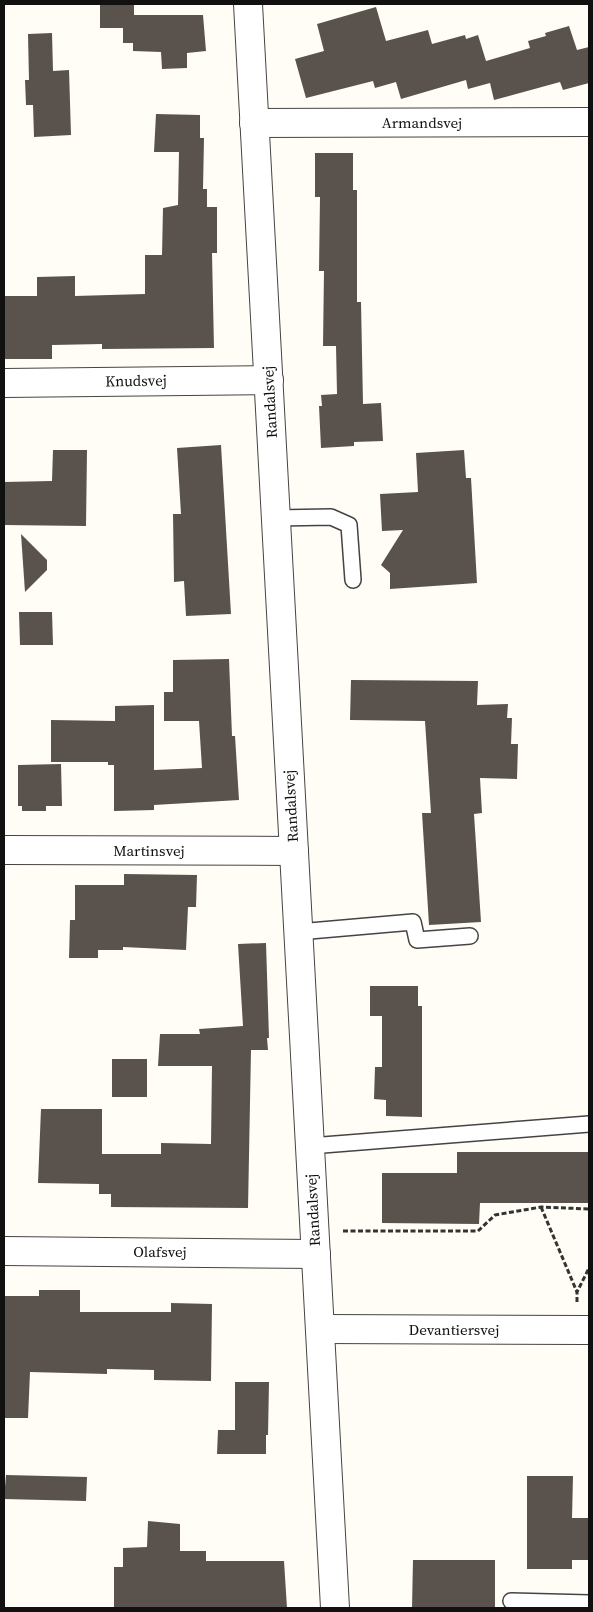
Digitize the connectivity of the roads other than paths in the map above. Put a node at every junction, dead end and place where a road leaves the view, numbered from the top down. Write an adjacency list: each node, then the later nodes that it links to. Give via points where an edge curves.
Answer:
1 (248, 4): 3 (street, Randalsvej)
2 (589, 122): 3 (street, Armandsvej)
3 (254, 123): 4 (street, Randalsvej)
4 (268, 380): 5 (street, Knudsvej); 6 (street, Randalsvej)
5 (4, 383)
6 (276, 518): 7 (lane, via 331,516 349,525); 9 (street, Randalsvej)
7 (352, 580)
8 (4, 850): 9 (street, Martinsvej)
9 (294, 852): 10 (street, Randalsvej)
10 (298, 932): 11 (lane, via 413,922 417,940); 13 (street, Randalsvej)
11 (470, 936)
12 (589, 1124): 13 (lane)
13 (310, 1146): 14 (street, Randalsvej)
14 (315, 1242): 15 (street, Olafsvej); 16 (street, Randalsvej)
15 (4, 1251)
16 (320, 1329): 17 (street, Devantiersvej); 20 (street, Randalsvej)
17 (583, 1330)
18 (511, 1601): 19 (lane)
19 (581, 1604)
20 (335, 1608)

